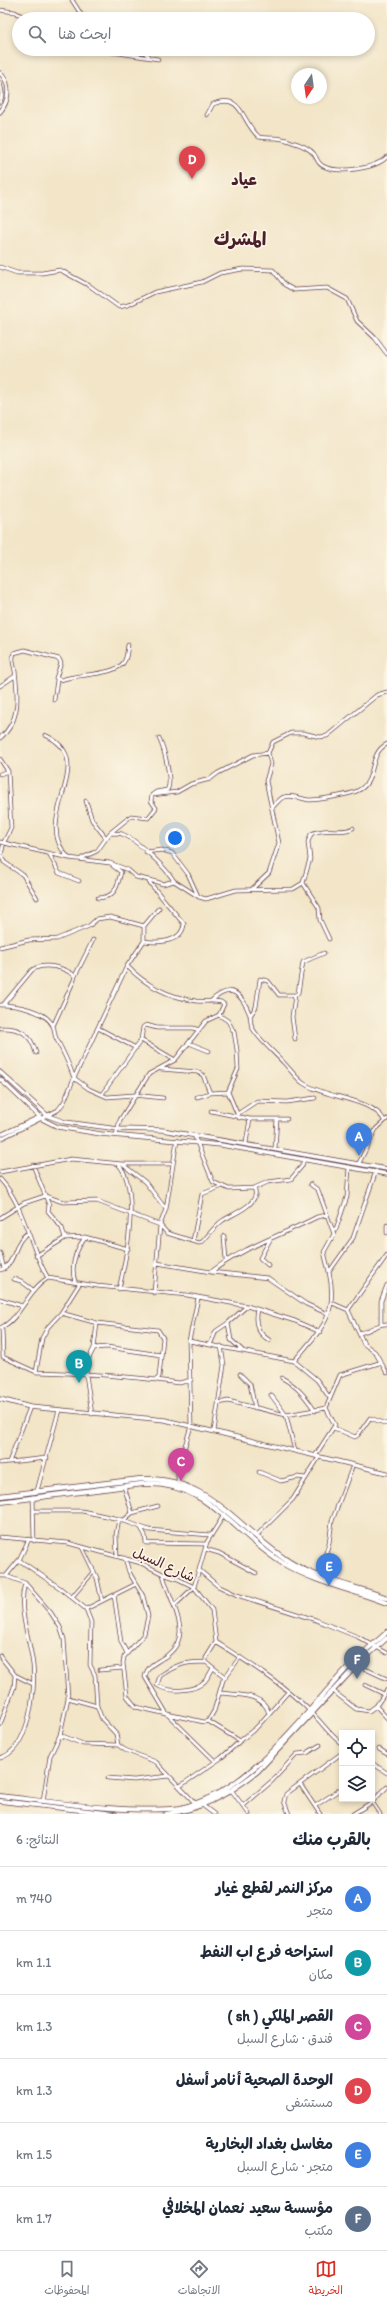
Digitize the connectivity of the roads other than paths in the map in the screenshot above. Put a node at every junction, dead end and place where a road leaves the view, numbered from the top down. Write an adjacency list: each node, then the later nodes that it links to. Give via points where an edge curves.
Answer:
1 (72, 0): 4 (street)
2 (0, 10): 3 (street)
3 (15, 12)
4 (80, 12)
5 (143, 56): 6 (street)
6 (150, 57): 7 (street)
7 (158, 59)
8 (0, 73): 11 (street, via 7,85 8,95 7,104)
9 (0, 83): 10 (street)
10 (0, 102)
11 (0, 112)
12 (207, 115): 13 (street, via 212,104 224,100 234,103 259,137 266,139 276,136 291,141 310,150 318,163 324,167 368,167)
13 (387, 157)
14 (0, 267): 15 (street, via 17,273 42,274 60,270 90,286 119,307 155,292 202,282 220,273 243,269 273,270 285,285 294,290 327,288 347,299 357,321)
15 (387, 354)
16 (128, 645): 18 (street, via 125,660 106,672 74,675)
17 (15, 676): 18 (street, via 12,658 14,653 25,650 60,660); 19 (street); 23 (street, via 18,689 17,707 8,732)
18 (57, 680): 21 (street)
19 (0, 686)
20 (387, 692): 26 (street, via 377,695 327,736 291,733 273,742)
21 (54, 700)
22 (45, 735): 40 (street, via 59,742 68,755 68,775 57,818 58,844)
23 (0, 738)
24 (159, 738): 30 (street, via 170,783 167,790)
25 (387, 744): 32 (street, via 379,749 370,780 359,790 346,795 313,800 283,797)
26 (268, 753): 30 (street, via 254,754 210,780 191,784 177,792); 32 (street, via 271,764 266,781)
27 (0, 758): 28 (street)
28 (8, 771): 29 (street); 37 (street, via 12,828)
29 (0, 774)
30 (152, 795): 34 (street, via 156,808 148,818 131,816)
31 (86, 801): 35 (street, via 92,820)
32 (273, 807): 47 (street, via 279,843 269,873)
33 (353, 828): 46 (street, via 347,831 321,830 311,834 308,842 310,858)
34 (110, 833): 35 (street); 38 (street, via 127,837)
35 (106, 838): 41 (street, via 97,851)
36 (0, 842): 37 (street)
37 (4, 842): 39 (street); 49 (street, via 1,855 4,862 23,875)
38 (146, 852): 45 (street, via 165,868); 48 (street, via 162,850 172,853 188,874)
39 (49, 853): 40 (street); 44 (street, via 59,873)
40 (69, 858): 41 (street)
41 (82, 858): 42 (street)
42 (110, 864): 43 (street, via 119,866); 50 (street, via 121,872 118,889 110,896)
43 (142, 879): 45 (street, via 163,884); 55 (street, via 151,883 184,924 168,941)
44 (78, 881)
45 (174, 881): 48 (street)
46 (303, 883): 47 (street, via 293,889); 53 (street, via 319,908 320,920)
47 (252, 889): 48 (street, via 236,890 206,899)
48 (199, 897)
49 (37, 898)
50 (98, 898)
51 (158, 908): 52 (street)
52 (144, 926): 55 (street); 56 (street, via 110,917 97,919 89,926 57,939 29,940)
53 (329, 939)
54 (93, 940): 59 (street)
55 (144, 941): 58 (street)
56 (0, 947)
57 (324, 953): 60 (street, via 303,962 298,993)
58 (127, 966): 61 (street, via 140,979 167,994 196,1001); 67 (street)
59 (75, 976): 62 (street, via 56,968 38,966); 65 (street)
60 (295, 995): 64 (street, via 279,995 268,981 260,979 256,1007); 69 (street, via 292,1017)
61 (212, 1001): 63 (street, via 224,1004); 64 (street, via 221,992 233,991 243,1002)
62 (2, 1005): 65 (street, via 11,1005 40,1014)
63 (219, 1015): 68 (street, via 206,1021); 80 (street, via 228,1021 234,1032 238,1069)
64 (250, 1016): 95 (street, via 252,1027 303,1082 321,1091 368,1106 380,1113)
65 (53, 1026): 78 (street, via 54,1034)
66 (0, 1028): 74 (street, via 22,1031 33,1041)
67 (98, 1028): 72 (street); 78 (street)
68 (199, 1030): 70 (street, via 146,1025 143,1027); 71 (street)
69 (294, 1039)
70 (141, 1040): 72 (street); 75 (street)
71 (189, 1043): 73 (street); 75 (street)
72 (136, 1048): 82 (street)
73 (209, 1051)
74 (36, 1053)
75 (175, 1060): 76 (street)
76 (160, 1069): 81 (street, via 197,1072 203,1075); 83 (street, via 149,1074)
77 (0, 1072): 89 (street)
78 (74, 1078): 82 (street, via 89,1089); 89 (street, via 64,1102)
79 (0, 1079): 90 (street)
80 (228, 1092): 81 (street); 88 (street, via 231,1103)
81 (210, 1093): 84 (street)
82 (102, 1094): 83 (street, via 115,1098)
83 (134, 1095): 85 (street); 96 (street, via 120,1120)
84 (197, 1097)
85 (163, 1098)
86 (315, 1098): 88 (street, via 288,1102 257,1101)
87 (211, 1110): 91 (street)
88 (239, 1113): 91 (street)
89 (48, 1116): 90 (street); 96 (street, via 65,1122)
90 (41, 1118): 97 (street); 98 (street, via 69,1130); 100 (street)
91 (239, 1118): 92 (street)
92 (250, 1119): 93 (street); 103 (street)
93 (277, 1119): 94 (street); 104 (street)
94 (287, 1119)
95 (385, 1120): 108 (street, via 376,1129)
96 (118, 1129): 98 (street); 99 (street, via 162,1130)
97 (0, 1135)
98 (116, 1135): 101 (street)
99 (194, 1136): 102 (street); 103 (street)
100 (0, 1139)
101 (177, 1140): 102 (street); 110 (street)
102 (196, 1142): 105 (street); 120 (street, via 213,1182)
103 (246, 1143): 104 (street)
104 (275, 1148): 106 (street)
105 (304, 1159): 112 (street); 121 (street, via 302,1166 291,1179 268,1182)
106 (340, 1160): 108 (street); 112 (street)
107 (117, 1163): 109 (street); 111 (street, via 71,1160); 125 (street, via 126,1175)
108 (359, 1163): 114 (street)
109 (122, 1164): 110 (street); 124 (street, via 145,1182)
110 (172, 1164): 124 (street)
111 (33, 1165): 115 (street); 122 (street)
112 (340, 1165): 113 (street)
113 (350, 1167): 116 (street); 130 (street, via 347,1197 336,1229)
114 (387, 1169)
115 (0, 1172)
116 (376, 1172): 117 (street); 148 (street, via 353,1238)
117 (387, 1174)
118 (0, 1179): 123 (street)
119 (310, 1184): 126 (street, via 318,1190)
120 (220, 1187): 121 (street, via 235,1190); 137 (street, via 202,1194)
121 (254, 1188): 137 (street, via 253,1200 248,1205 221,1222 202,1242)
122 (45, 1196): 123 (street); 125 (street, via 63,1202 97,1201); 135 (street, via 48,1211 62,1228)
123 (17, 1207): 127 (street); 131 (street)
124 (166, 1209): 128 (street)
125 (130, 1213): 128 (street); 138 (street)
126 (327, 1215): 130 (street); 136 (street, via 317,1217)
127 (0, 1218)
128 (160, 1225): 137 (street, via 167,1233); 143 (street)
129 (387, 1225): 132 (street)
130 (332, 1230): 148 (street, via 333,1238 323,1254)
131 (28, 1232): 141 (street); 145 (street, via 21,1238 10,1263)
132 (387, 1233)
133 (85, 1236): 135 (street); 138 (street); 151 (street, via 72,1268)
134 (224, 1236): 142 (street)
135 (65, 1238): 141 (street)
136 (272, 1238): 142 (street); 144 (street, via 260,1258)
137 (193, 1241)
138 (128, 1249): 154 (street)
139 (0, 1253): 145 (street)
140 (387, 1255): 163 (street)
141 (36, 1256): 149 (street)
142 (226, 1260): 147 (street)
143 (157, 1263): 147 (street); 156 (street)
144 (268, 1265)
145 (4, 1269): 146 (street)
146 (0, 1270)
147 (211, 1272): 165 (street, via 268,1278 306,1304)
148 (329, 1272): 159 (street, via 333,1290)
149 (48, 1278): 151 (street); 155 (street)
150 (14, 1279): 155 (street)
151 (75, 1282): 152 (street)
152 (80, 1282): 154 (street); 164 (street)
153 (387, 1285): 168 (street, via 381,1301)
154 (119, 1288): 156 (street)
155 (33, 1290): 160 (street)
156 (154, 1293): 157 (street)
157 (198, 1298): 161 (street); 174 (street)
158 (0, 1299): 160 (street)
159 (332, 1303): 163 (street); 165 (street)
160 (22, 1306): 170 (street)
161 (247, 1306): 162 (street); 167 (street)
162 (257, 1309): 171 (street, via 296,1321); 173 (street, via 256,1325 262,1336)
163 (348, 1310): 172 (street)
164 (61, 1313): 166 (street); 182 (street, via 42,1338)
165 (328, 1314): 171 (street)
166 (97, 1323): 177 (street); 179 (street, via 158,1330 163,1338)
167 (228, 1323): 175 (street, via 216,1331); 178 (street, via 231,1340)
168 (381, 1324): 169 (street); 172 (street)
169 (387, 1324)
170 (1, 1328): 182 (street, via 3,1357)
171 (320, 1332): 180 (street)
172 (359, 1333): 181 (street, via 364,1344 375,1352)
173 (269, 1340)
174 (189, 1341): 175 (street); 188 (street)
175 (210, 1345): 176 (street)
176 (221, 1346): 178 (street); 192 (street, via 225,1359)
177 (94, 1348): 179 (street, via 107,1347); 185 (street, via 87,1362)
178 (243, 1351): 180 (street)
179 (161, 1355): 187 (street, via 159,1377)
180 (294, 1361): 190 (street, via 318,1380)
181 (379, 1363): 183 (street); 190 (street, via 340,1374)
182 (36, 1372): 185 (street)
183 (387, 1373)
184 (240, 1374): 194 (street, via 250,1384)
185 (86, 1375): 187 (street, via 108,1374); 198 (street)
186 (282, 1378): 197 (street, via 306,1397)
187 (156, 1380): 188 (street, via 179,1383)
188 (191, 1380): 201 (street)
189 (271, 1395): 199 (street)
190 (329, 1397): 195 (street)
191 (0, 1399): 193 (street)
192 (219, 1402): 194 (street, via 228,1401); 203 (street)
193 (30, 1407): 196 (street); 208 (street)
194 (255, 1408): 199 (street)
195 (326, 1408): 197 (street); 202 (street, via 334,1422)
196 (59, 1410): 198 (street); 206 (street)
197 (315, 1411): 199 (street)
198 (92, 1414): 201 (street, via 164,1420)
199 (286, 1415): 204 (street)
200 (387, 1424): 202 (street, via 370,1418 355,1437)
201 (191, 1426): 203 (street); 213 (street, via 178,1469)
202 (334, 1428): 205 (street)
203 (214, 1432): 204 (street)
204 (295, 1451): 205 (street)
205 (317, 1457): 209 (street); 212 (street)
206 (48, 1458): 208 (street); 215 (street)
207 (0, 1462): 208 (street)
208 (9, 1462)
209 (354, 1465): 211 (street); 240 (street, via 332,1521 329,1543)
210 (260, 1472): 212 (street, via 280,1480)
211 (387, 1473)
212 (306, 1478): 226 (street, via 293,1499)
213 (178, 1485): 214 (main road, via 151,1483); 215 (main road, via 161,1479 141,1479); 222 (main road, via 202,1498); 226 (main road, via 212,1499)
214 (124, 1486): 217 (main road); 221 (street)
215 (37, 1491): 216 (main road)
216 (0, 1496)
217 (33, 1497): 218 (main road); 220 (street)
218 (0, 1502)
219 (158, 1506): 221 (street)
220 (34, 1511): 223 (street, via 82,1511); 229 (street)
221 (132, 1513): 223 (street)
222 (224, 1515): 225 (street); 250 (main road, via 284,1564 310,1576)
223 (121, 1520): 224 (street); 233 (street, via 116,1535)
224 (140, 1527): 225 (street); 230 (street, via 146,1542)
225 (210, 1535): 230 (street)
226 (256, 1536): 240 (main road, via 285,1559)
227 (0, 1537): 228 (street, شارع السبل)
228 (29, 1539): 229 (street, شارع السبل); 235 (street)
229 (34, 1540): 231 (street, شارع السبل, via 68,1542)
230 (206, 1544): 232 (street)
231 (82, 1546): 233 (street, شارع السبل); 237 (street)
232 (205, 1549): 236 (street); 238 (street, via 219,1553)
233 (116, 1556): 234 (street, شارع السبل)
234 (125, 1558): 239 (street, شارع السبل); 244 (street)
235 (19, 1560): 242 (street); 247 (street)
236 (199, 1570): 245 (street); 256 (street, via 218,1586 237,1595 316,1620)
237 (94, 1572): 247 (street); 249 (street, via 101,1589)
238 (256, 1573)
239 (162, 1574): 245 (street, شارع السبل); 251 (street)
240 (319, 1575): 248 (main road)
241 (0, 1576): 242 (street)
242 (6, 1576): 243 (street)
243 (25, 1583): 269 (street, via 21,1594 33,1666); 275 (street, via 51,1613 62,1631 66,1648)
244 (136, 1584): 246 (street); 257 (street, via 146,1605 147,1626 138,1643)
245 (194, 1588): 251 (street); 255 (street, شارع السبل, via 212,1610)
246 (114, 1595): 249 (street); 257 (street, via 121,1642)
247 (72, 1597): 252 (street)
248 (387, 1598)
249 (102, 1601): 252 (street)
250 (387, 1603)
251 (175, 1605): 279 (street, via 179,1622 179,1643 176,1648 149,1667 145,1678)
252 (86, 1609): 276 (street, via 91,1622 90,1664 95,1675)
253 (387, 1632): 256 (main road)
254 (387, 1638): 256 (main road)
255 (216, 1642): 260 (street); 261 (street)
256 (376, 1646): 258 (street); 262 (main road); 278 (main road, via 354,1661)
257 (127, 1653): 263 (street)
258 (387, 1653)
259 (0, 1656): 266 (street)
260 (240, 1657): 267 (street); 272 (street)
261 (206, 1662): 264 (street); 264 (street, via 185,1662 171,1668 160,1676 157,1685 171,1689 194,1688 204,1682)
262 (357, 1665): 268 (street); 271 (main road)
263 (123, 1668): 265 (street); 279 (street, via 125,1688 131,1702 143,1710)
264 (213, 1668): 267 (street)
265 (100, 1670)
266 (15, 1675): 269 (street); 283 (street, via 14,1687)
267 (225, 1677): 274 (street)
268 (387, 1679)
269 (33, 1684): 292 (street, via 28,1724 19,1746)
270 (365, 1685): 273 (street)
271 (333, 1691): 277 (street, via 356,1709 369,1711); 278 (main road)
272 (288, 1692): 278 (street); 280 (street)
273 (386, 1692): 277 (street)
274 (220, 1693): 280 (street, via 260,1700 268,1709); 282 (street)
275 (68, 1698): 276 (street); 284 (street)
276 (97, 1706): 287 (street, via 102,1719 116,1734)
277 (376, 1706): 281 (street)
278 (311, 1712): 286 (street); 302 (main road, via 258,1772); 308 (main road, via 246,1776)
279 (167, 1714): 282 (street, via 204,1722); 293 (street)
280 (268, 1714): 285 (street)
281 (387, 1718)
282 (208, 1720): 285 (street)
283 (0, 1725)
284 (60, 1735): 287 (street, via 83,1744); 306 (street, via 50,1756)
285 (240, 1741): 293 (street)
286 (339, 1742)
287 (118, 1745): 296 (street, via 156,1762)
288 (320, 1745): 310 (street, via 307,1753 297,1754)
289 (379, 1749): 290 (street)
290 (387, 1754)
291 (339, 1755): 298 (street)
292 (0, 1758)
293 (215, 1761): 299 (street)
294 (375, 1765): 295 (street)
295 (387, 1773)
296 (169, 1776): 297 (street, via 134,1780); 299 (street)
297 (108, 1778)
298 (300, 1784): 311 (street); 316 (street, via 284,1797)
299 (180, 1786): 308 (street)
300 (387, 1787): 304 (street)
301 (339, 1790): 311 (street)
302 (232, 1791): 309 (main road); 310 (street)
303 (0, 1796): 306 (main road)
304 (375, 1799)
305 (0, 1801): 312 (main road)
306 (43, 1801): 308 (main road, via 138,1811 180,1808)
307 (372, 1802): 318 (street); 319 (street)
308 (195, 1803)
309 (202, 1805): 313 (main road); 314 (street)
310 (243, 1806): 315 (street)
311 (315, 1806): 317 (street)
312 (115, 1814)
313 (166, 1814)
314 (214, 1814)
315 (248, 1814)
316 (289, 1814)
317 (320, 1814)
318 (353, 1814)
319 (380, 1814)

